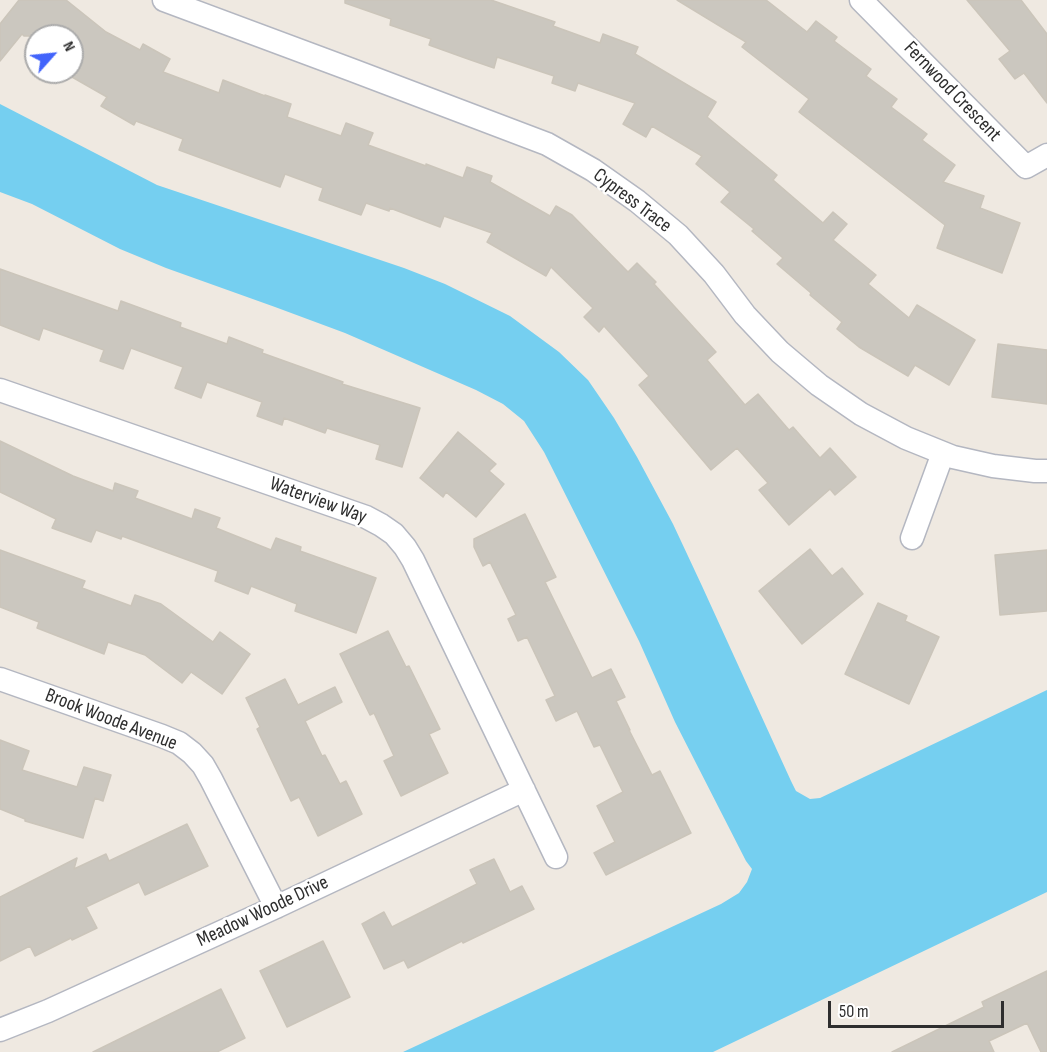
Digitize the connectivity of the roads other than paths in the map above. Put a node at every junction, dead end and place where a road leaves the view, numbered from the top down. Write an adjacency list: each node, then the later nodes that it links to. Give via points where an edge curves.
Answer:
1 (164, 0): 5 (street, Cypress Trace, via 547,144 593,170 678,236 780,352 819,385 861,414)
2 (861, 0): 3 (street, Fernwood Crescent, via 1026,167)
3 (1047, 155)
4 (0, 390): 9 (street, Waterview Way, via 381,525 399,540 413,560)
5 (943, 453): 6 (street, Cypress Trace, via 993,466); 7 (street)
6 (1047, 471)
7 (912, 538)
8 (0, 679): 11 (street, Brook Woode Avenue, via 162,736 192,753 211,779)
9 (524, 790): 10 (street, Waterview Way); 11 (street, Meadow Woode Drive)
10 (556, 857)
11 (276, 907): 12 (street, Meadow Woode Drive)
12 (0, 1030)

